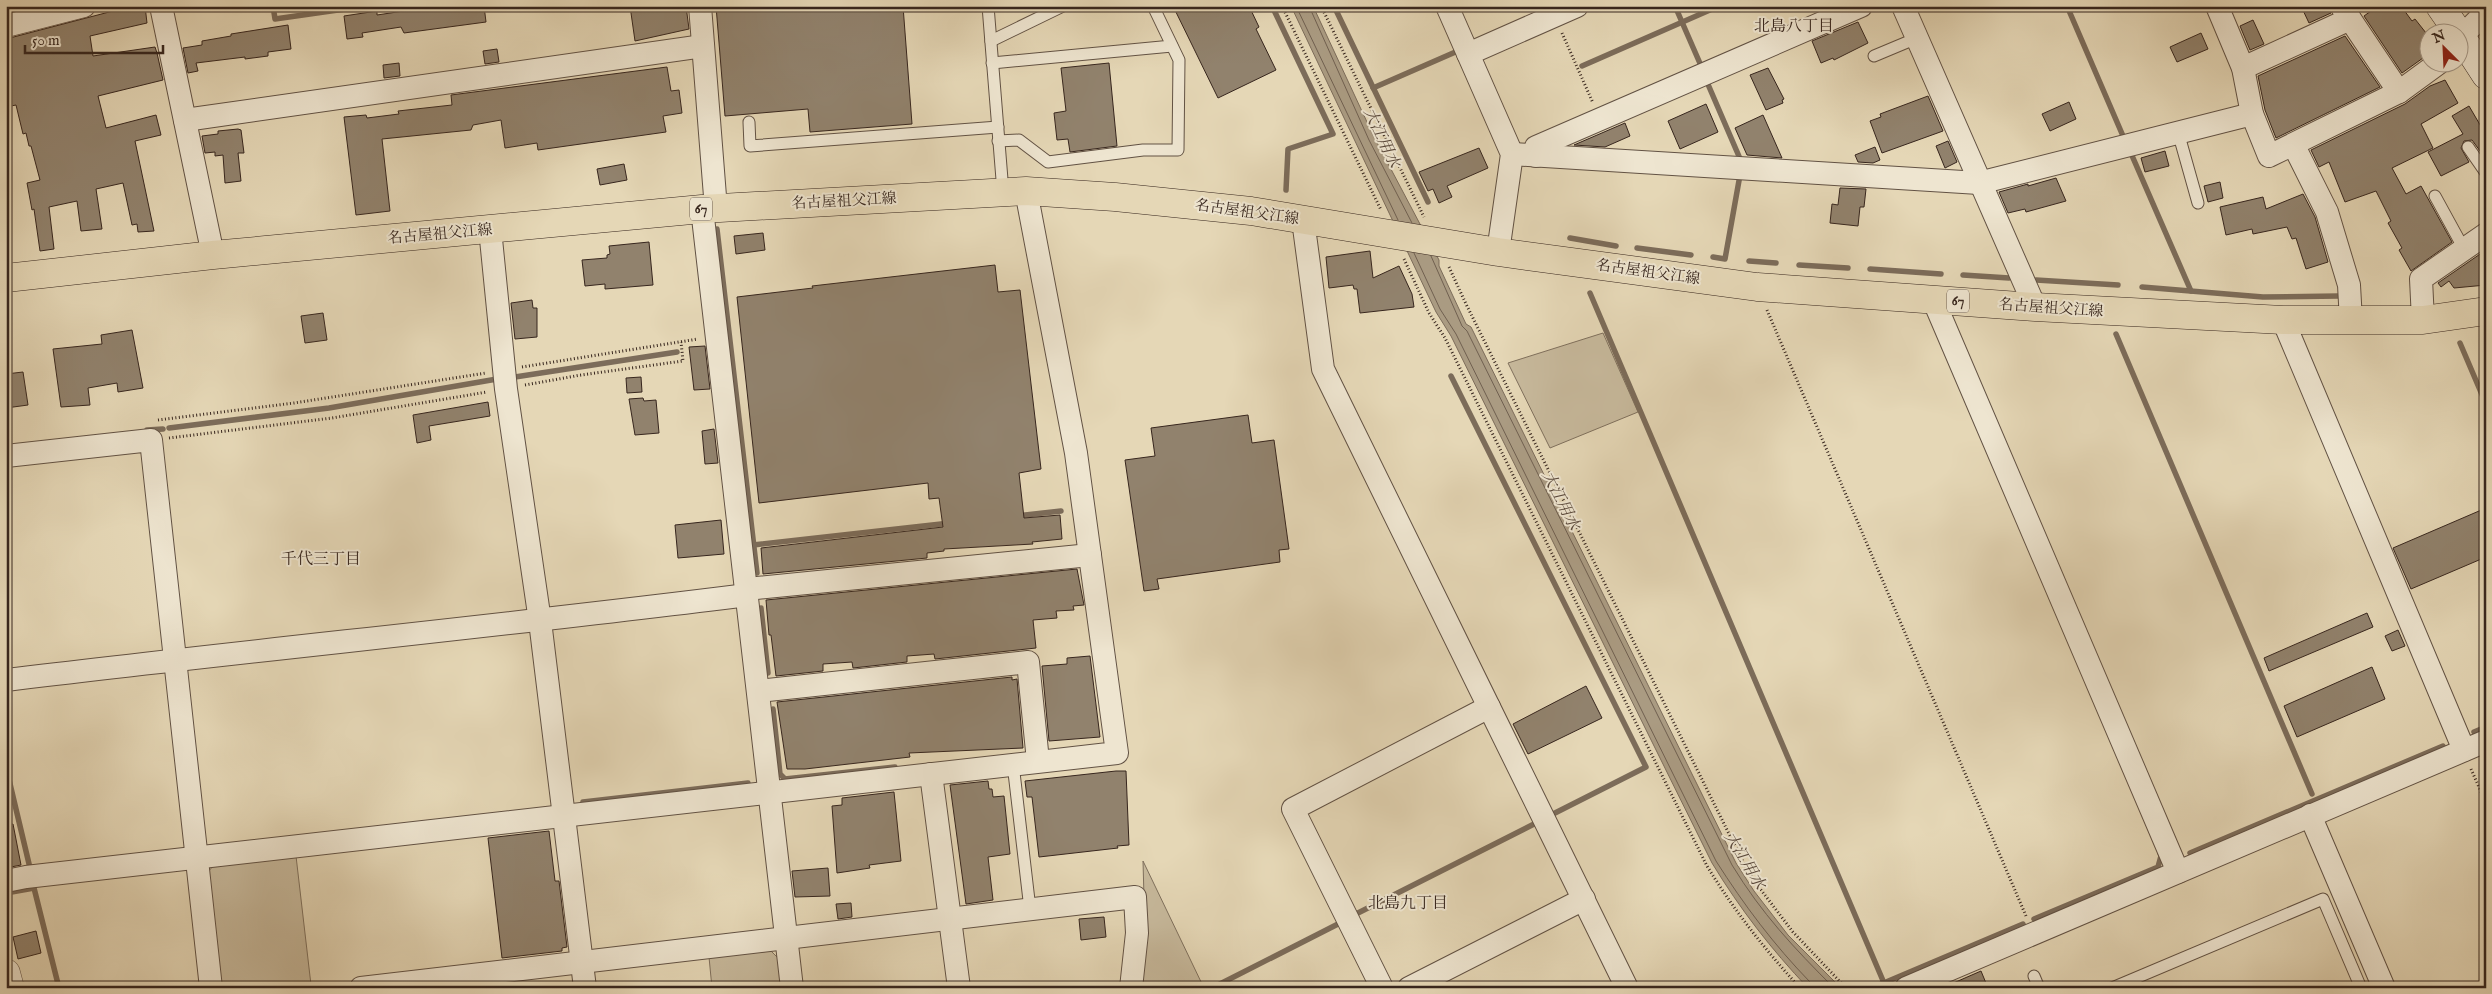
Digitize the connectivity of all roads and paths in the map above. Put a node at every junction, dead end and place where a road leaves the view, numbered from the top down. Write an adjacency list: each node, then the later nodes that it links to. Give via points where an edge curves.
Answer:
1 (84, 6): 19 (street)
2 (161, 6): 35 (street)
3 (700, 6): 23 (street)
4 (988, 6): 22 (lane)
5 (1063, 6): 22 (lane)
6 (1154, 6): 24 (lane)
7 (1282, 6): 53 (path)
8 (1321, 6): 54 (path)
9 (1447, 6): 26 (street)
10 (1577, 6): 17 (street)
11 (1861, 6): 34 (street)
12 (1903, 6): 21 (street)
13 (2217, 6): 29 (street)
14 (2440, 6): 18 (main road)
15 (2486, 12): 20 (street)
16 (2346, 13): 29 (street); 32 (street)
17 (1555, 16): 26 (street); 34 (path)
18 (2450, 22)
19 (6, 26)
20 (2470, 29)
21 (1917, 38): 27 (lane); 45 (street)
22 (991, 41): 28 (lane)
23 (703, 46): 35 (street); 49 (street)
24 (1172, 46): 28 (lane); 39 (lane, via 1179,60 1178,150 1143,150 1048,162 1020,140)
25 (2470, 53): 31 (main road)
26 (1468, 54): 42 (street)
27 (1874, 56)
28 (992, 64): 37 (lane)
29 (2243, 68): 33 (street)
30 (2426, 72): 32 (street)
31 (2486, 75)
32 (2399, 92): 40 (street)
33 (2252, 114): 38 (street); 40 (street, via 2270,156)
34 (1600, 119): 43 (street, via 1536,147)
35 (185, 120): 57 (street)
36 (749, 122): 37 (lane, via 750,146)
37 (998, 127): 39 (lane)
38 (2178, 132): 45 (street); 48 (lane)
39 (998, 141): 46 (lane)
40 (2294, 146): 65 (street, via 2327,212 2350,285)
41 (2468, 147): 44 (lane)
42 (1512, 154): 43 (street); 56 (street)
43 (1536, 156): 45 (street)
44 (2486, 173)
45 (1980, 183): 61 (street)
46 (1014, 192): 49 (main road, 名古屋祖父江線 / 67); 50 (main road, 名古屋祖父江線 / 67, via 1193,205); 71 (street, via 1076,454)
47 (2435, 196): 55 (lane)
48 (2198, 203)
49 (709, 209): 51 (main road, 名古屋祖父江線 / 67); 66 (street)
50 (1303, 220): 53 (main road, 名古屋祖父江線 / 67); 77 (street, via 1323,369)
51 (490, 229): 57 (main road, 名古屋祖父江線 / 67); 68 (street)
52 (2486, 234): 55 (street)
53 (1394, 235): 54 (main road, 名古屋祖父江線 / 67); 108 (path, via 1429,313 1445,338 1707,866 1761,945)
54 (1436, 242): 56 (main road, 名古屋祖父江線 / 67); 109 (path, via 1722,822 1758,886 1793,932)
55 (2464, 249): 64 (street, via 2420,278)
56 (1498, 252): 59 (main road, 名古屋祖父江線 / 67)
57 (213, 255): 58 (main road, 名古屋祖父江線 / 67)
58 (6, 278)
59 (1757, 286): 60 (main road, 名古屋祖父江線 / 67); 93 (path)
60 (1933, 299): 61 (main road, 名古屋祖父江線 / 67); 88 (street)
61 (2035, 308): 63 (main road, 名古屋祖父江線 / 67)
62 (2486, 311): 64 (main road, 名古屋祖父江線 / 67)
63 (2284, 320): 65 (main road, 名古屋祖父江線 / 67); 79 (street)
64 (2423, 320): 65 (main road, 名古屋祖父江線 / 67)
65 (2350, 321)
66 (717, 336): 67 (path); 72 (street)
67 (680, 342): 68 (path); 68 (path, via 683,362 581,375)
68 (506, 379): 69 (path, via 294,403); 69 (path, via 332,418); 73 (street)
69 (153, 431): 70 (street); 74 (street)
70 (6, 456)
71 (1090, 554): 72 (street); 80 (street, via 1117,753)
72 (747, 592): 73 (street); 76 (street)
73 (540, 621): 74 (street); 85 (street)
74 (175, 659): 75 (street); 87 (street)
75 (6, 680)
76 (759, 691): 80 (street, via 1028,662); 83 (street)
77 (1489, 707): 90 (street); 105 (street, via 1293,809)
78 (2486, 741): 79 (street)
79 (2464, 750): 84 (path); 86 (street)
80 (1038, 762): 81 (street)
81 (1013, 764): 82 (street); 91 (lane)
82 (931, 774): 83 (street); 92 (street)
83 (770, 792): 85 (street); 94 (street)
84 (2486, 803)
85 (565, 816): 87 (street); 95 (street)
86 (2310, 816): 88 (street); 114 (street)
87 (196, 858): 89 (street); 99 (street)
88 (2178, 872): 93 (street)
89 (6, 881)
90 (1584, 899): 106 (street); 107 (street)
91 (1030, 909): 92 (street); 104 (street, via 1135,897 1137,933)
92 (950, 919): 94 (street); 103 (street)
93 (2033, 933): 110 (street)
94 (787, 938): 95 (street); 102 (street)
95 (582, 962): 100 (street); 101 (street)
96 (6, 974): 98 (main road)
97 (2034, 976): 111 (lane)
98 (10, 988)
99 (210, 988)
100 (361, 988)
101 (585, 988)
102 (792, 988)
103 (959, 988)
104 (1131, 988)
105 (1382, 988)
106 (1410, 988)
107 (1628, 988)
108 (1800, 988)
109 (1846, 988)
110 (1906, 988)
111 (2040, 988)
112 (2112, 988): 113 (lane, via 2323,899)
113 (2361, 988)
114 (2384, 988)

